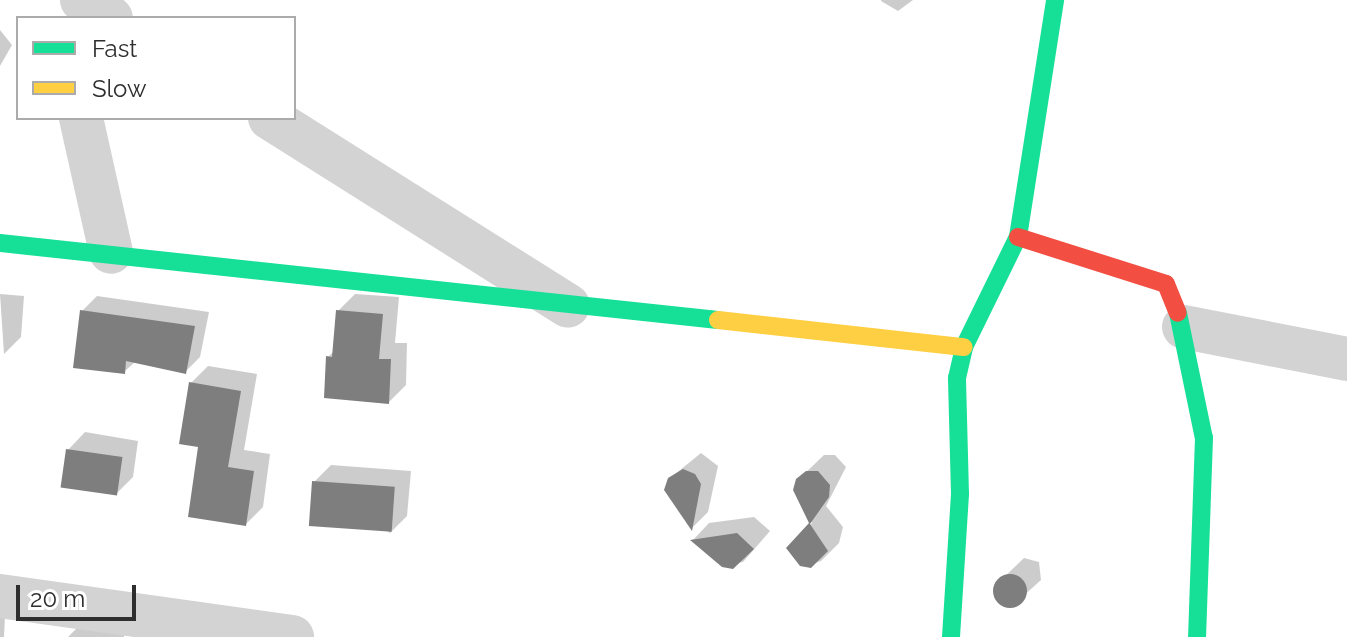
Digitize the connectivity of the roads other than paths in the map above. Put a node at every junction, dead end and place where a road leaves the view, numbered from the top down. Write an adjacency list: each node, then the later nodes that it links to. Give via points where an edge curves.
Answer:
1 (82, 0): 3 (street)
2 (1055, 0): 6 (street)
3 (108, 16)
4 (81, 120): 8 (street)
5 (273, 120): 9 (street)
6 (1018, 237): 10 (street, via 1166,284); 11 (street)
7 (0, 243): 8 (street)
8 (111, 252): 9 (street)
9 (568, 306): 11 (street)
10 (1184, 327): 12 (street); 16 (street, via 1204,438)
11 (964, 347): 15 (street, via 957,378 960,494)
12 (1347, 359)
13 (0, 596): 14 (street)
14 (292, 637)
15 (951, 637)
16 (1197, 637)

